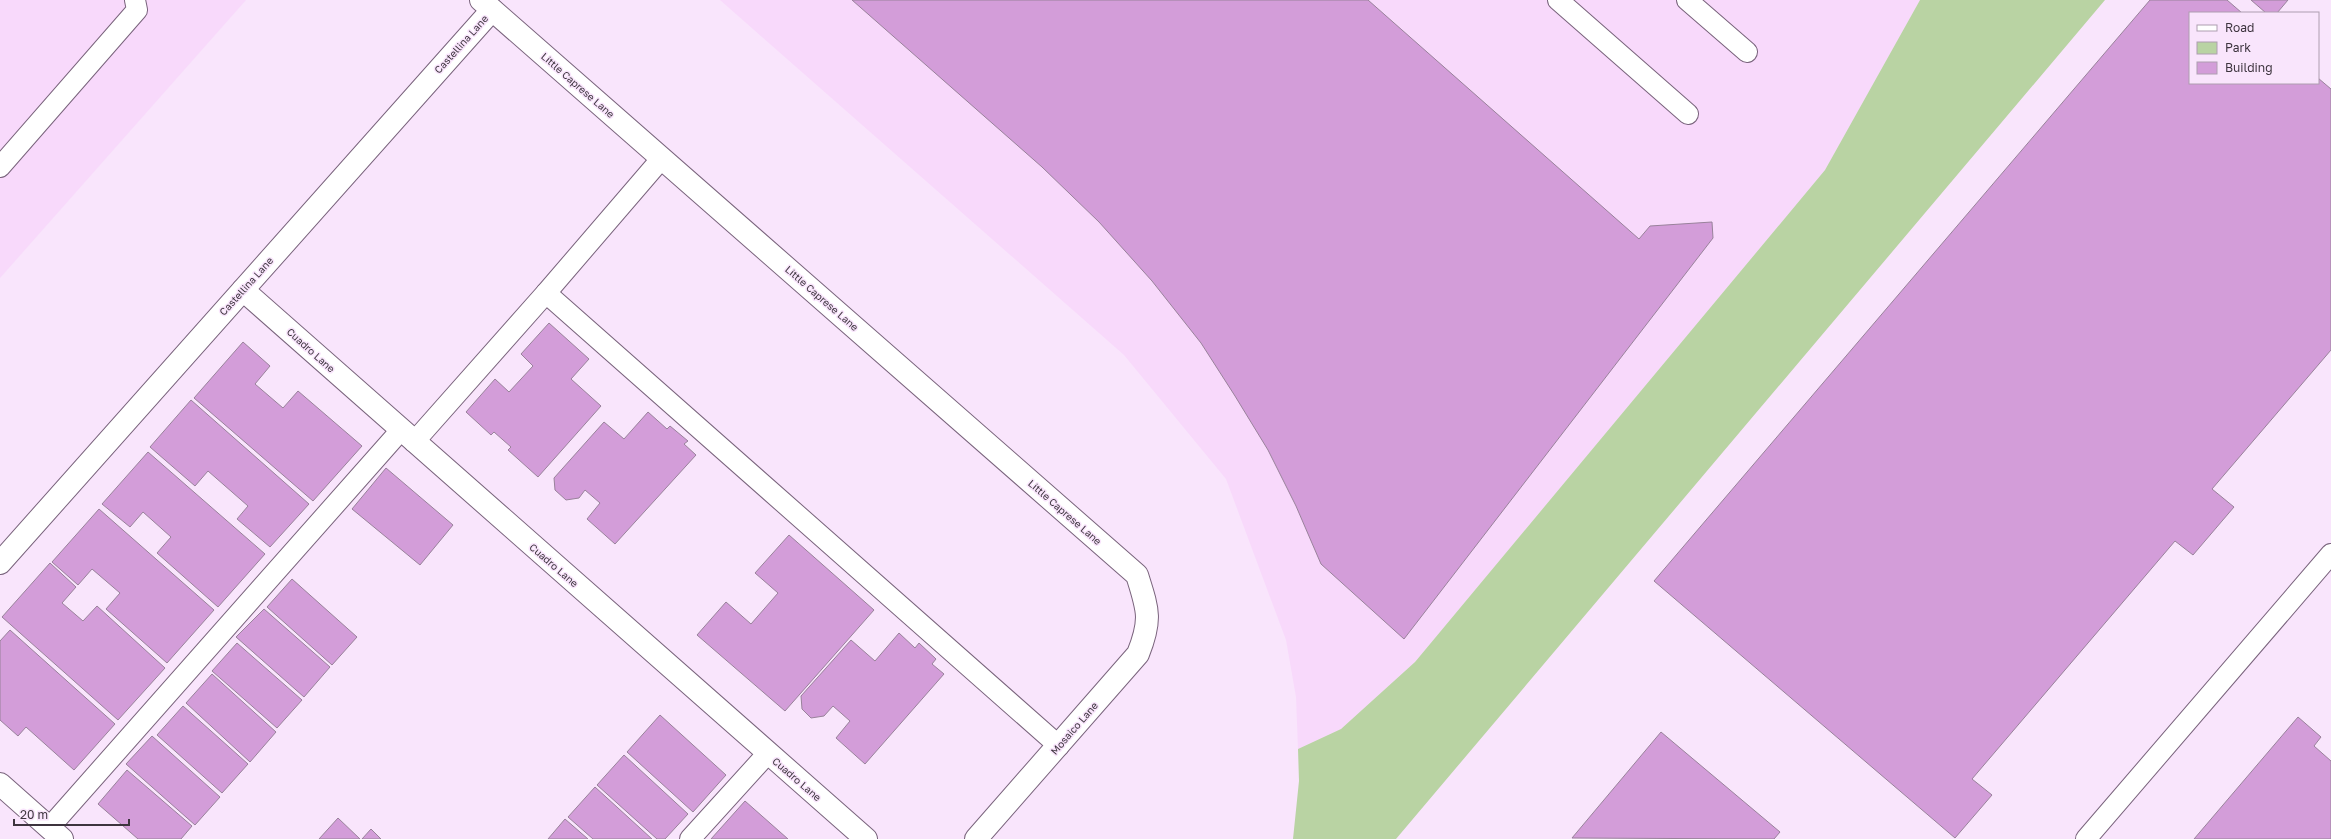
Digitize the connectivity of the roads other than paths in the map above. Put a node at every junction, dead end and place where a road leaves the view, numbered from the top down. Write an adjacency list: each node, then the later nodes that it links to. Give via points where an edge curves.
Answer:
1 (135, 0): 8 (lane, via 137,10)
2 (1558, 0): 6 (lane)
3 (1687, 0): 5 (lane)
4 (487, 5): 7 (street, Little Caprese Lane); 9 (street, Castellina Lane)
5 (1747, 52)
6 (1688, 114)
7 (662, 158): 10 (lane); 14 (street, Little Caprese Lane, via 1137,575)
8 (0, 167)
9 (242, 290): 11 (street, Cuadro Lane); 13 (street, Castellina Lane)
10 (546, 293): 11 (lane); 15 (lane)
11 (408, 436): 16 (street, Cuadro Lane); 18 (lane)
12 (2331, 554): 22 (lane)
13 (0, 563)
14 (1147, 606): 15 (street, Mosaico Lane, via 1147,632 1138,654)
15 (1058, 746): 21 (street, Mosaico Lane)
16 (768, 753): 19 (lane); 20 (street, Cuadro Lane)
17 (0, 784): 18 (street)
18 (55, 833)
19 (690, 839)
20 (866, 839)
21 (976, 839)
22 (2086, 839)

